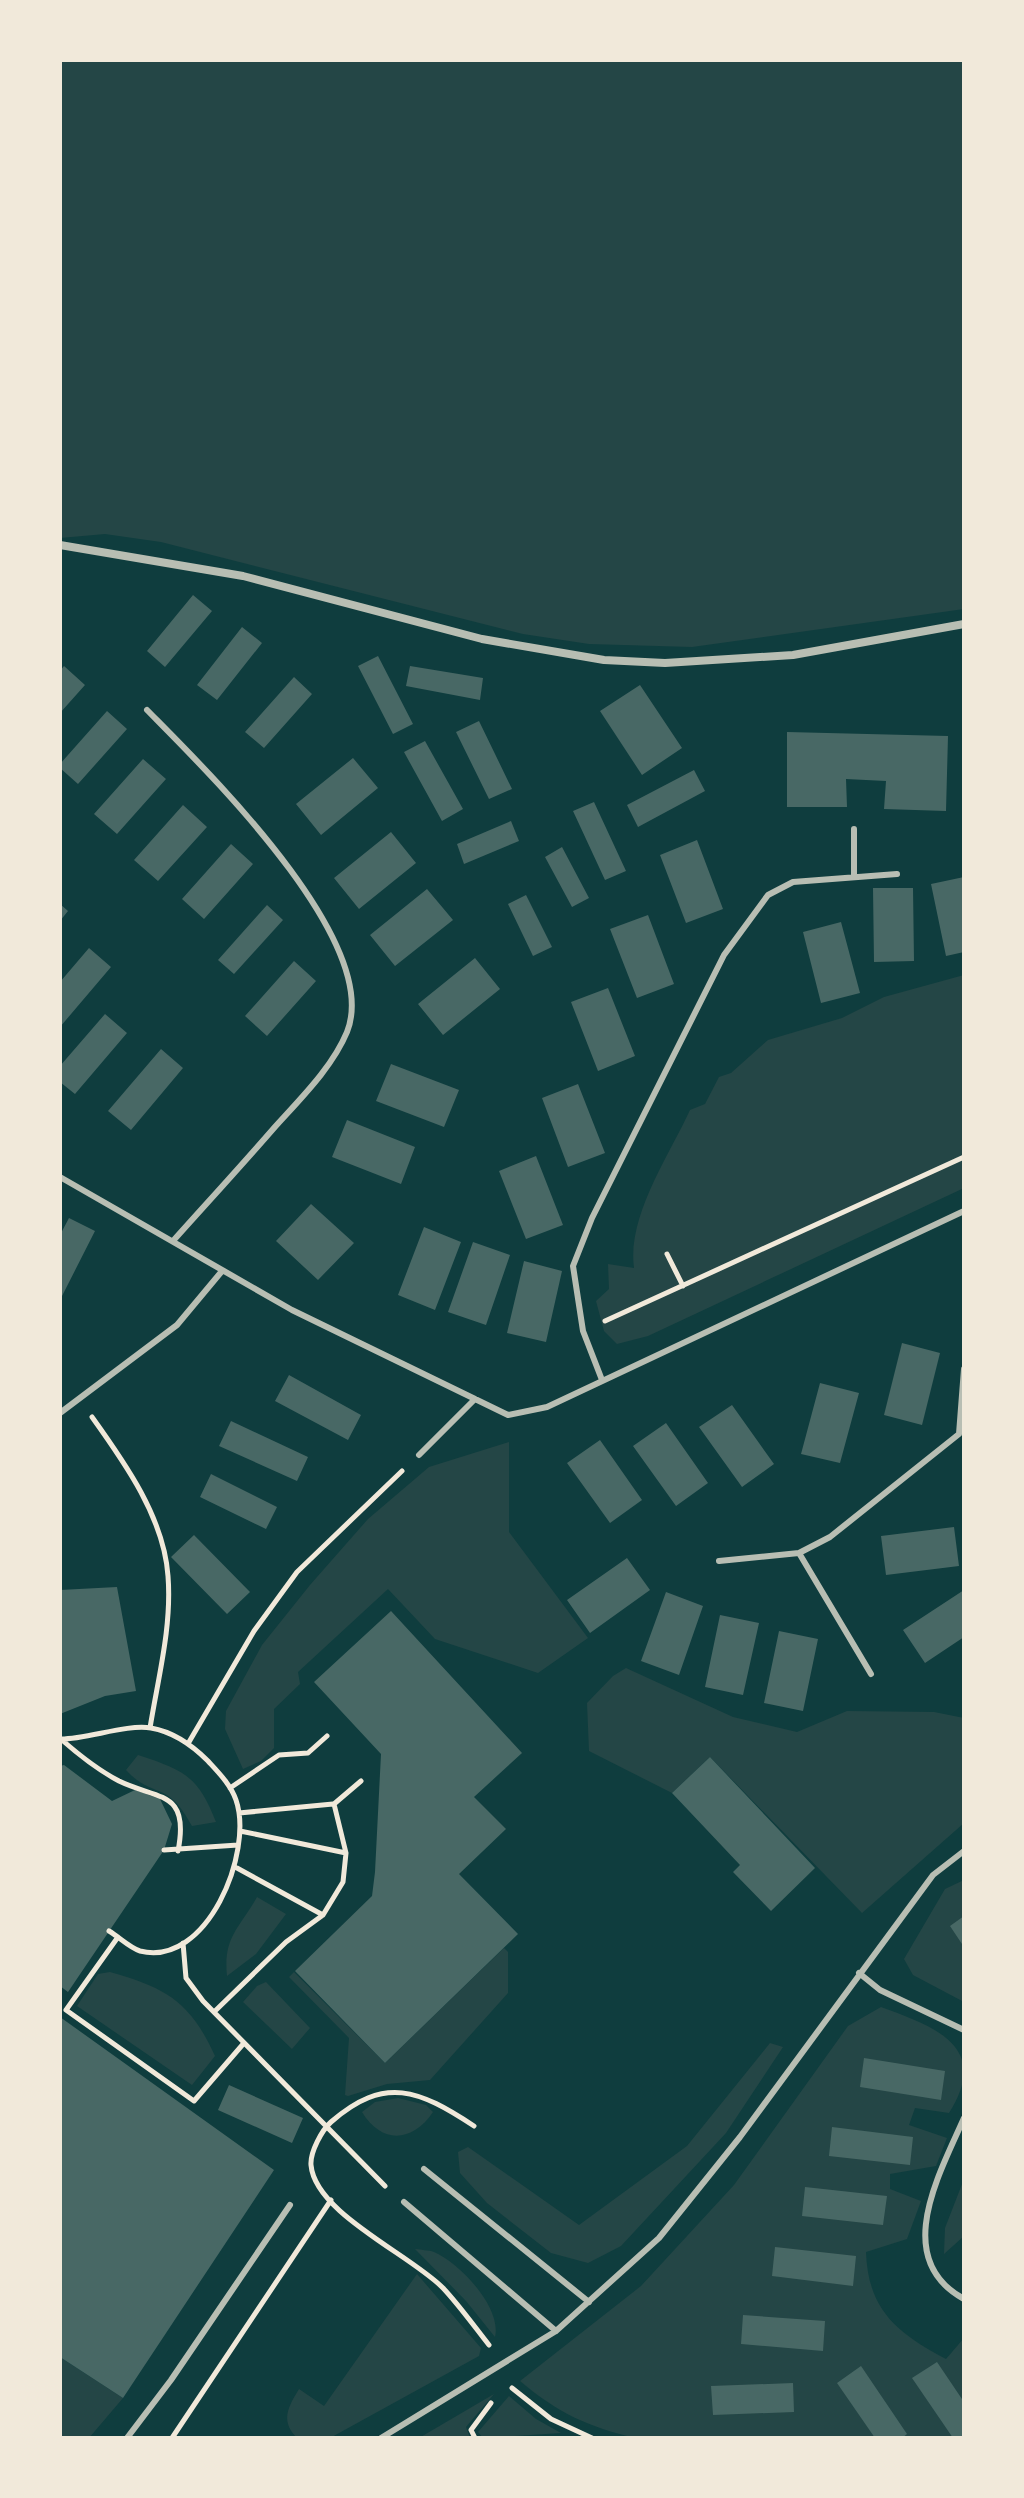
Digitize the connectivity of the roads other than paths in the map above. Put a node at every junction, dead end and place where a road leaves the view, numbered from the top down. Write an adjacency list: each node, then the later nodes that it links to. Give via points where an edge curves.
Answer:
1 (60, 545): 2 (street, via 243,576 482,639 604,660 665,663 793,655)
2 (964, 624)
3 (147, 710): 9 (lane, via 244,809 326,923 351,976 349,1028 340,1048)
4 (854, 829): 6 (lane)
5 (897, 874): 6 (lane)
6 (854, 876): 12 (lane, via 793,882 768,895 724,955 592,1218 573,1266 583,1331)
7 (60, 1177): 9 (lane)
8 (964, 1211): 12 (lane)
9 (173, 1241): 10 (lane)
10 (222, 1271): 13 (lane); 14 (lane, via 177,1325)
11 (964, 1369): 15 (lane)
12 (602, 1380): 13 (lane, via 547,1407 508,1415)
13 (475, 1399): 16 (lane)
14 (60, 1413)
15 (962, 1435): 17 (lane, via 830,1537)
16 (419, 1455)
17 (799, 1553): 18 (lane); 19 (lane)
18 (719, 1561)
19 (871, 1674)
20 (964, 1851): 21 (lane, via 933,1875)
21 (859, 1973): 22 (lane, via 880,1990); 28 (lane, via 659,2238)
22 (964, 2030)
23 (964, 2118): 27 (lane, via 934,2187 924,2234 928,2263 945,2288)
24 (424, 2169): 28 (lane)
25 (404, 2202): 29 (lane)
26 (290, 2205): 30 (lane)
27 (964, 2299)
28 (589, 2302): 29 (lane)
29 (556, 2331): 31 (lane)
30 (127, 2438)
31 (381, 2438)

